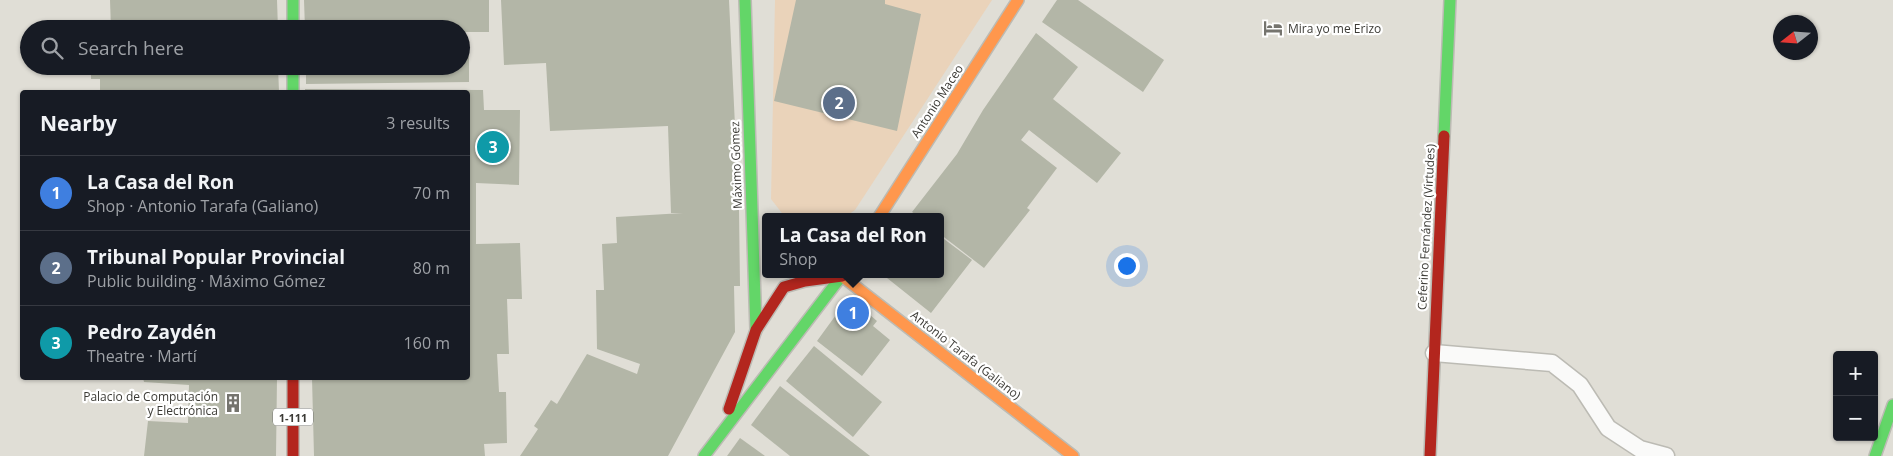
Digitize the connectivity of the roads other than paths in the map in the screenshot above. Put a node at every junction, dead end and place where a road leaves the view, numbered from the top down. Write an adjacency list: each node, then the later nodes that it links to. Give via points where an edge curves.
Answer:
1 (293, 0): 5 (main road)
2 (745, 0): 12 (main road, Máximo Gómez)
3 (1018, 0): 8 (main road, Antonio Maceo)
4 (1450, 0): 13 (main road, Ceferino Fernández (Virtudes))
5 (293, 20)
6 (293, 75): 7 (main road)
7 (293, 90)
8 (882, 213)
9 (824, 278): 12 (main road, via 784,287)
10 (840, 278): 16 (main road)
11 (846, 278): 19 (main road, Antonio Tarafa (Galiano))
12 (756, 330): 16 (main road)
13 (1434, 353): 20 (main road, Ceferino Fernández (Virtudes)); 21 (lane, via 1552,363 1580,385 1608,428 1640,449)
14 (293, 380): 17 (main road, 1-111)
15 (1893, 404): 22 (main road)
16 (719, 433): 18 (main road)
17 (294, 456)
18 (704, 456)
19 (1073, 456)
20 (1430, 456)
21 (1666, 456)
22 (1875, 456)

